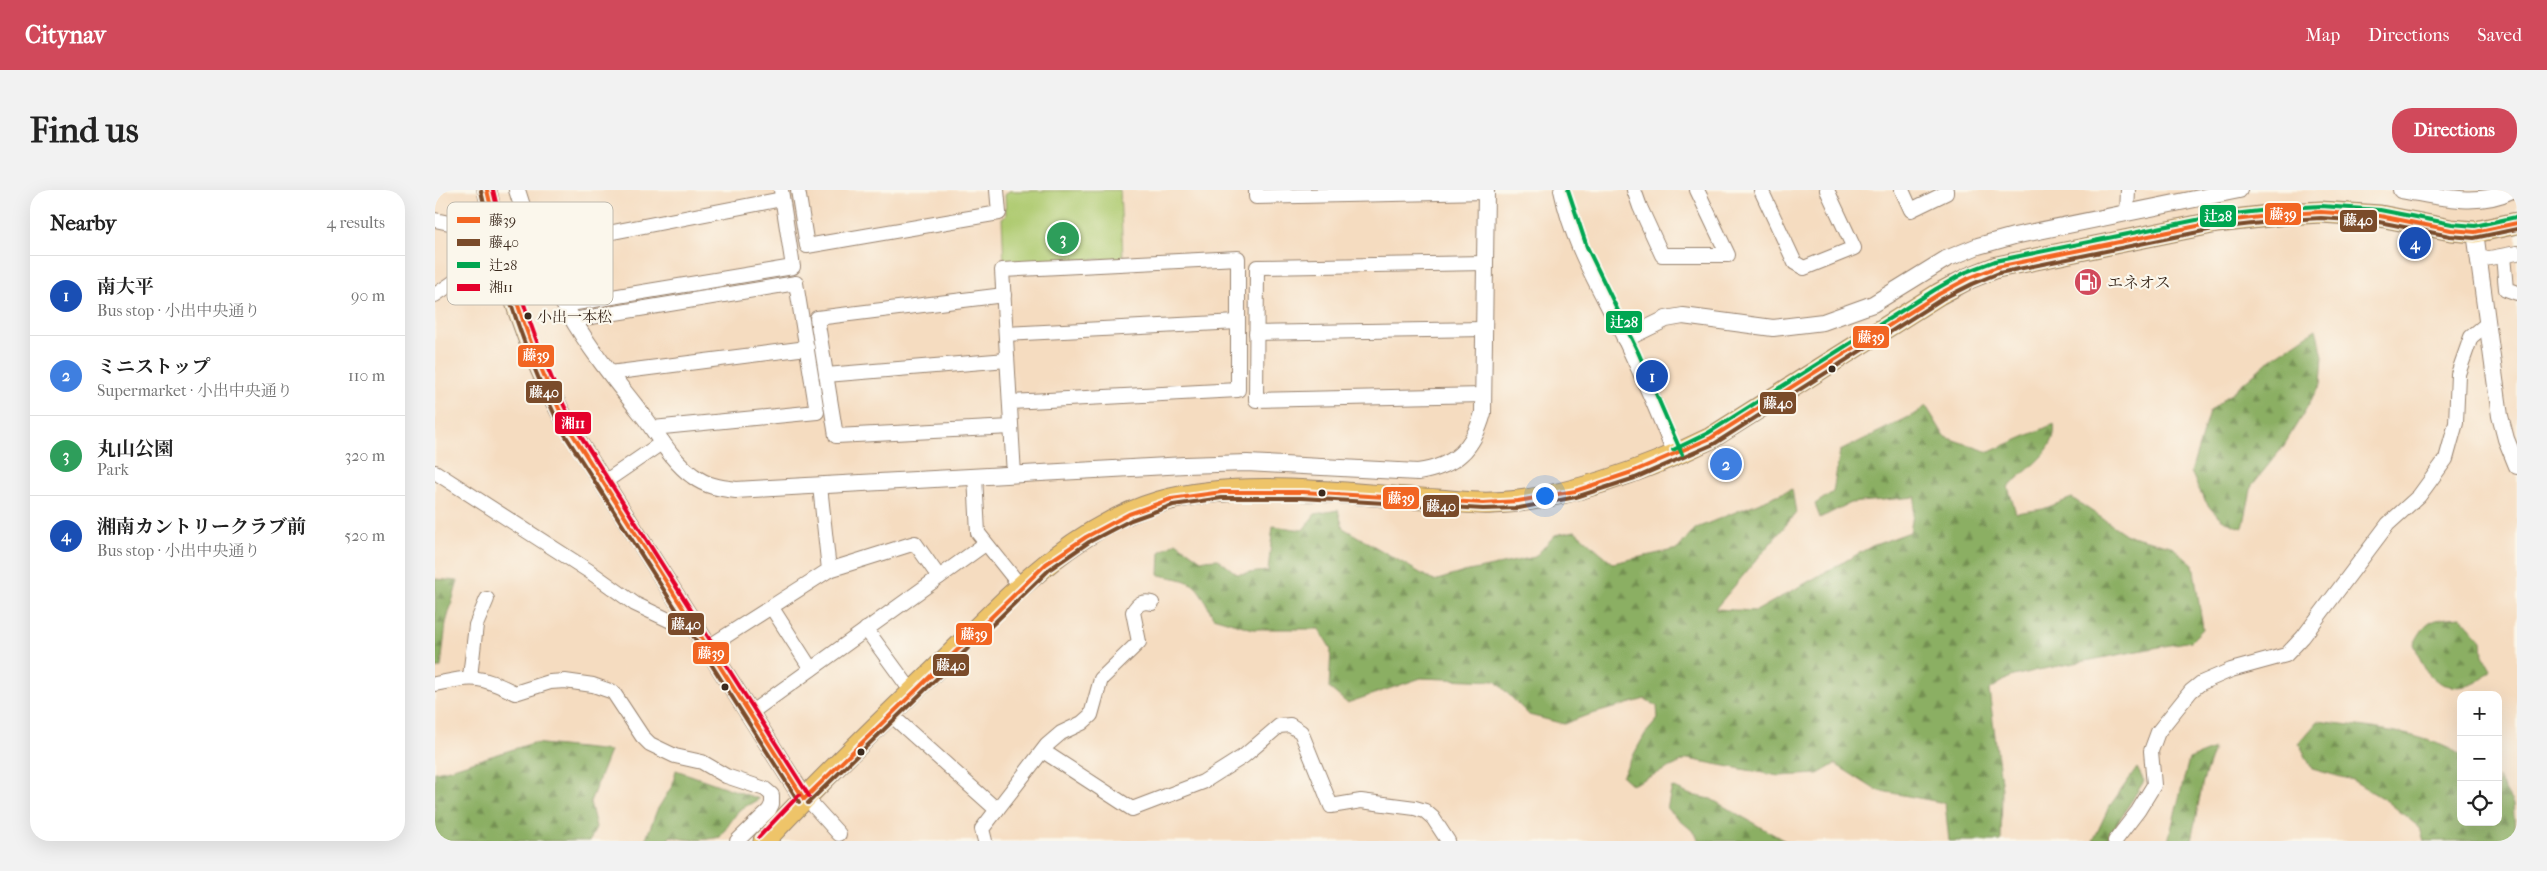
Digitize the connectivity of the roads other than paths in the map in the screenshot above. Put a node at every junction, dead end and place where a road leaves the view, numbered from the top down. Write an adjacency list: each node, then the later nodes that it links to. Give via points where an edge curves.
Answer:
1 (517, 190): 21 (street)
2 (798, 190): 3 (street, via 807,246 999,213)
3 (997, 190)
4 (1256, 190): 16 (street, via 1256,196)
5 (1562, 190): 45 (street, via 1579,250)
6 (1634, 190): 7 (street, via 1662,255 1727,255)
7 (1697, 190)
8 (1761, 190): 9 (street, via 1795,263 1803,268 1854,248)
9 (1827, 190)
10 (1902, 190): 11 (street, via 1911,210 1946,193)
11 (1946, 190)
12 (2128, 190): 22 (street)
13 (2239, 190): 19 (street)
14 (2401, 190): 17 (street)
15 (2512, 190): 20 (street, via 2502,195)
16 (1486, 191): 31 (street)
17 (2421, 192): 20 (street, via 2453,200)
18 (782, 194): 26 (street); 36 (street, via 793,267)
19 (2188, 195): 22 (street)
20 (2479, 195)
21 (521, 202)
22 (2127, 213): 45 (street, via 1978,246 1946,259 1873,304 1823,322 1773,328 1683,316 1667,319)
23 (435, 220): 25 (street)
24 (2517, 223): 27 (main road)
25 (447, 224)
26 (613, 230)
27 (2475, 232): 30 (street); 55 (main road, via 2380,216 2321,212 2287,214 2217,222 1997,267 1939,294 1711,438)
28 (2517, 253): 29 (street)
29 (2503, 256): 30 (street); 33 (street, via 2506,289)
30 (2479, 260): 41 (street)
31 (1485, 263): 42 (street); 43 (street, via 1257,268)
32 (447, 285): 34 (street)
33 (2517, 293)
34 (435, 295)
35 (1004, 295): 40 (street, via 1002,270 1238,258); 44 (street); 49 (street, via 817,318)
36 (613, 297)
37 (515, 305): 60 (main road, via 548,390)
38 (564, 305): 39 (street)
39 (573, 320): 46 (street, via 796,284); 48 (street)
40 (1238, 322): 44 (street); 51 (street, via 1238,390)
41 (2488, 323): 56 (street, via 2500,416); 86 (street, via 2471,337 2458,374 2456,423 2446,459 2419,496 2388,524 2286,655 2231,670 2201,682 2191,691 2158,732 2151,751 2154,786)
42 (1485, 328): 43 (street); 50 (street)
43 (1256, 333): 50 (street, via 1256,400)
44 (1006, 334): 47 (street)
45 (1625, 339): 55 (street)
46 (807, 348): 48 (street); 53 (street, via 817,412)
47 (1007, 360): 49 (street); 51 (street)
48 (610, 373): 53 (street)
49 (826, 375): 52 (street, via 836,436)
50 (1484, 395): 58 (street, via 1479,429 1469,446 1457,458 1438,468 1418,472 1247,463)
51 (1010, 402): 52 (street)
52 (1011, 427): 58 (street)
53 (653, 428): 54 (street)
54 (663, 442): 60 (street); 61 (street, via 692,476 717,488)
55 (1676, 456): 65 (main road, via 1601,482 1523,501 1491,503 1288,491 1219,491 1160,502 1121,517 1077,541)
56 (2517, 466)
57 (435, 472): 69 (street, via 635,604 673,622)
58 (1014, 475): 59 (street)
59 (975, 476): 61 (street); 62 (street, via 978,533)
60 (603, 483): 69 (main road)
61 (820, 486): 63 (street)
62 (985, 544): 64 (street); 65 (street)
63 (829, 570): 64 (street, via 915,543); 68 (street)
64 (939, 577): 70 (street)
65 (1021, 587): 75 (main road)
66 (487, 599): 73 (street, via 476,625)
67 (1152, 603): 78 (street, via 1137,605 1133,612 1139,642 1101,679 1091,715 1061,733)
68 (772, 608): 71 (street); 72 (street)
69 (691, 621): 71 (main road)
70 (866, 629): 72 (street); 75 (street)
71 (707, 648): 76 (main road)
72 (811, 669): 76 (street)
73 (469, 677): 74 (street); 82 (street, via 492,682 515,693 550,682 565,681 613,692 650,744 675,756 702,762 726,776 765,788 771,795 769,810)
74 (435, 684)
75 (911, 692): 77 (main road)
76 (749, 714): 79 (main road)
77 (890, 714): 79 (main road); 80 (street)
78 (1043, 751): 80 (street); 85 (street, via 1132,809 1203,782 1244,756 1279,726 1290,725 1301,732 1331,806 1361,801 1415,808 1433,818)
79 (803, 799): 81 (street, via 811,803); 83 (main road)
80 (997, 810): 84 (street, via 982,829)
81 (839, 834)
82 (737, 841)
83 (764, 841)
84 (985, 841)
85 (1448, 841)
86 (2115, 841)

